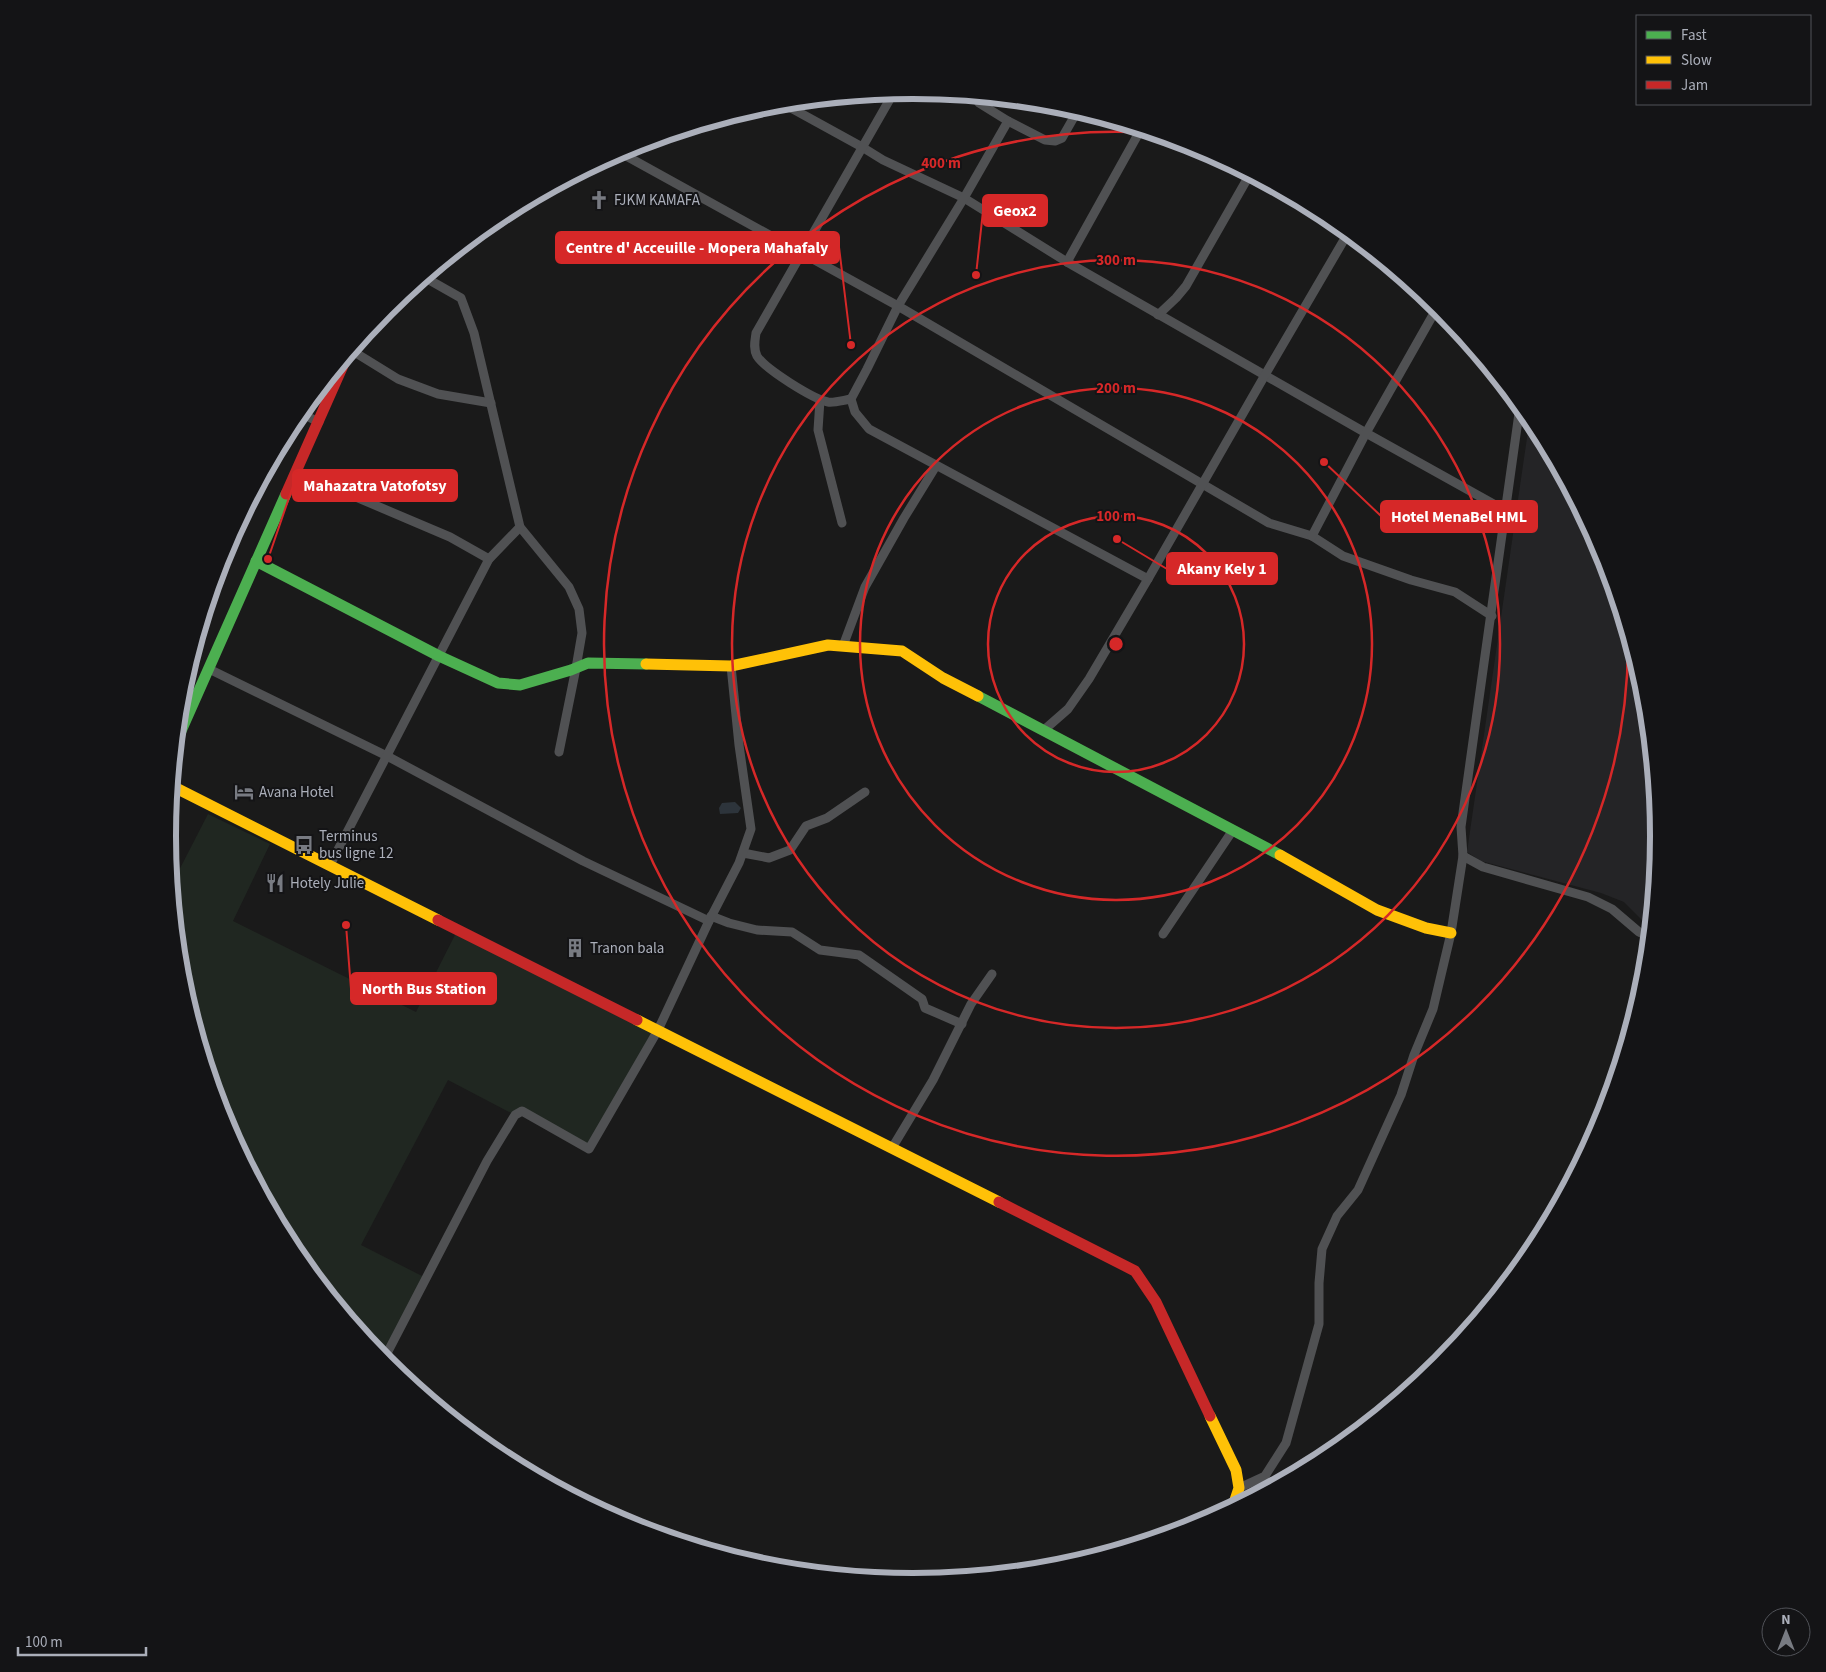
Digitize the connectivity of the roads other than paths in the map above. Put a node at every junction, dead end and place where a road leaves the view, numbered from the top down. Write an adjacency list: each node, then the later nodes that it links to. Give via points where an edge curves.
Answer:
1 (890, 99): 7 (street)
2 (978, 102): 5 (street)
3 (793, 109): 7 (street)
4 (1074, 117): 5 (street, via 1062,138 1055,141 1045,140)
5 (1008, 121): 10 (street)
6 (1138, 134): 13 (street)
7 (862, 147): 10 (street, via 882,160); 12 (street)
8 (627, 157): 12 (street)
9 (1247, 179): 17 (street, via 1186,286)
10 (964, 198): 13 (street); 15 (street)
11 (1345, 239): 20 (street)
12 (801, 253): 15 (street); 22 (street, via 756,333 754,347 757,356 767,366)
13 (1067, 262): 17 (street)
14 (429, 280): 23 (street, via 461,298 474,333)
15 (898, 306): 21 (street); 30 (street)
16 (1433, 314): 27 (street)
17 (1158, 315): 20 (street)
18 (355, 354): 23 (street, via 398,379 438,394)
19 (341, 371): 26 (street)
20 (1265, 375): 27 (street); 30 (street)
21 (851, 399): 22 (street, via 829,403); 28 (street, via 855,412 869,429)
22 (820, 400): 32 (street, via 818,430)
23 (491, 403): 33 (street)
24 (307, 416): 26 (street)
25 (1519, 416): 31 (street)
26 (319, 422): 29 (street)
27 (1366, 434): 31 (street); 34 (street)
28 (936, 466): 37 (street); 39 (street, via 865,587)
29 (297, 472): 35 (street, via 450,537); 36 (street)
30 (1202, 485): 34 (street, via 1269,523); 37 (street)
31 (1506, 511): 38 (street)
32 (842, 523)
33 (520, 527): 35 (street); 42 (street, via 569,587 579,609 582,633)
34 (1312, 536): 38 (street, via 1343,556 1455,592)
35 (490, 559): 40 (street)
36 (256, 561): 40 (street); 43 (street)
37 (1148, 579): 45 (street, via 1068,709)
38 (1492, 616): 52 (street, via 1461,827)
39 (843, 646): 41 (street, via 828,645); 45 (street, via 902,651 943,678)
40 (439, 656): 42 (street, via 498,684 520,685); 47 (street)
41 (731, 666): 42 (street, via 588,663); 51 (street, via 751,829)
42 (576, 668): 46 (street)
43 (210, 669): 44 (street); 47 (street)
44 (185, 721)
45 (1044, 730): 50 (street)
46 (559, 752)
47 (387, 756): 53 (street); 54 (street, via 583,861)
48 (177, 788): 53 (street)
49 (865, 792): 51 (street, via 827,818 806,826 790,850 769,858)
50 (1233, 830): 55 (street, via 1377,910 1426,928); 56 (street)
51 (743, 852): 54 (street)
52 (1463, 856): 55 (street); 57 (street, via 1482,867 1588,897 1612,908)
53 (330, 865): 60 (street)
54 (710, 919): 59 (street, via 757,930 792,932 820,950 859,955 922,999 925,1008); 60 (street)
55 (1451, 933): 63 (street, via 1433,1009 1401,1095 1358,1190 1337,1216 1322,1249 1319,1324 1286,1443 1265,1476)
56 (1163, 934)
57 (1644, 934)
58 (992, 974): 59 (street, via 971,1004)
59 (962, 1024): 61 (street)
60 (658, 1030): 61 (street); 62 (street, via 590,1149 522,1112 515,1115 487,1161)
61 (892, 1148): 63 (street, via 1135,1271 1156,1302 1236,1470)
62 (388, 1352)
63 (1239, 1488): 64 (street)
64 (1236, 1498)

